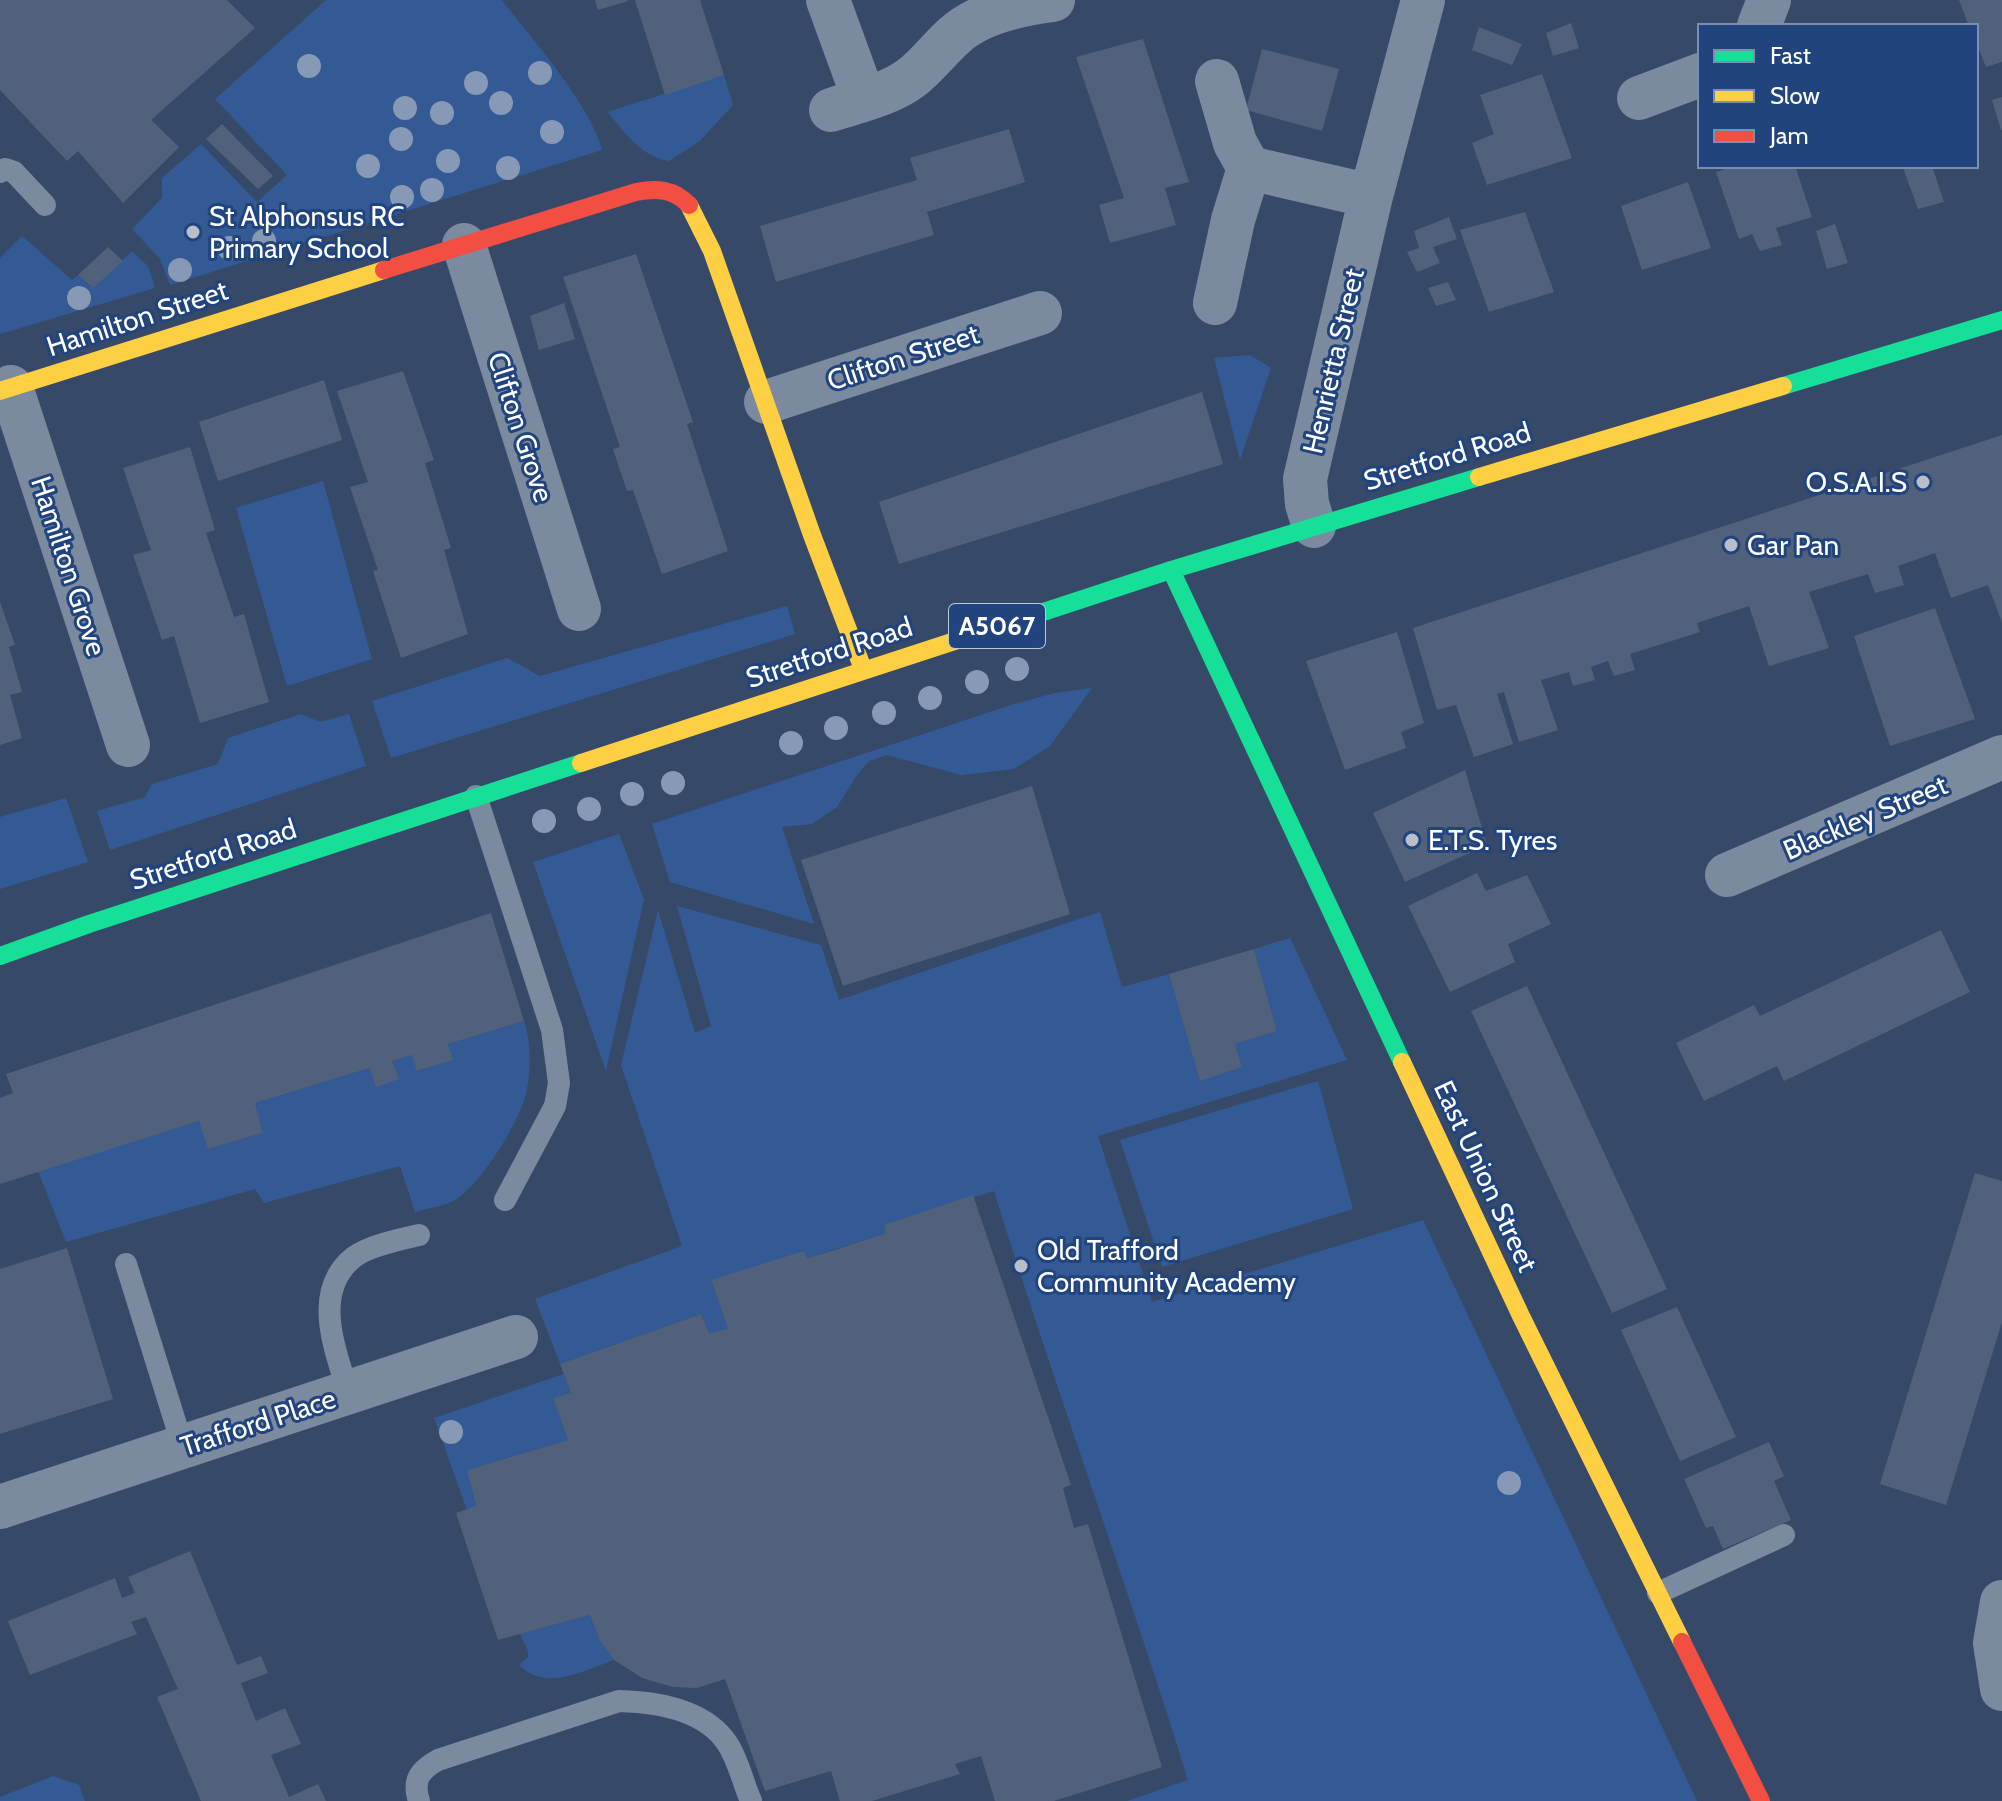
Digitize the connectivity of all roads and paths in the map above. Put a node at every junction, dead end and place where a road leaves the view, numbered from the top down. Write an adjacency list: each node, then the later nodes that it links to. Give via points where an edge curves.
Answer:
1 (828, 0): 2 (street, via 847,104 896,88 958,32 982,19)
2 (1053, 0)
3 (1423, 0): 11 (street, Henrietta Street)
4 (1769, 0): 5 (street)
5 (1760, 24)
6 (1217, 81): 9 (street, via 1235,143)
7 (1695, 89): 8 (street)
8 (1639, 98)
9 (1249, 168): 11 (street); 14 (street)
10 (0, 172): 12 (lane, via 14,172)
11 (1371, 196): 19 (street, Henrietta Street, via 1305,479)
12 (45, 205)
13 (464, 245): 17 (street, Hamilton Street); 18 (street, Hamilton Street, via 640,190 658,189 684,199 711,253); 21 (street, Clifton Grove)
14 (1215, 303)
15 (1040, 313): 18 (street, Clifton Street)
16 (2002, 320): 19 (street, Stretford Road / A5067)
17 (6, 389): 23 (street, Hamilton Grove)
18 (766, 402): 22 (street, via 828,585)
19 (1314, 526): 20 (street, Stretford Road / A5067)
20 (1171, 570): 22 (street, Stretford Road / A5067); 36 (street, East Union Street, via 1521,1316)
21 (579, 609)
22 (863, 669): 25 (street, Stretford Road / A5067)
23 (128, 745)
24 (2002, 757): 26 (street, Blackley Street)
25 (476, 796): 27 (street, Stretford Road / A5067); 28 (lane, via 552,1030 559,1083 555,1106)
26 (1727, 875)
27 (0, 956)
28 (505, 1200)
29 (419, 1235): 32 (lane, via 354,1257 329,1292 333,1337)
30 (126, 1264): 33 (lane)
31 (516, 1337): 32 (street, Trafford Place)
32 (348, 1392): 33 (street, Trafford Place)
33 (183, 1447): 34 (street, Trafford Place)
34 (0, 1507)
35 (1784, 1535): 36 (lane)
36 (1658, 1593): 41 (street, East Union Street)
37 (2002, 1602): 38 (street, via 1995,1643)
38 (2002, 1689)
39 (419, 1801): 40 (lane, via 420,1774 438,1760 619,1701 649,1702 706,1722 729,1745)
40 (751, 1801)
41 (1761, 1801)

